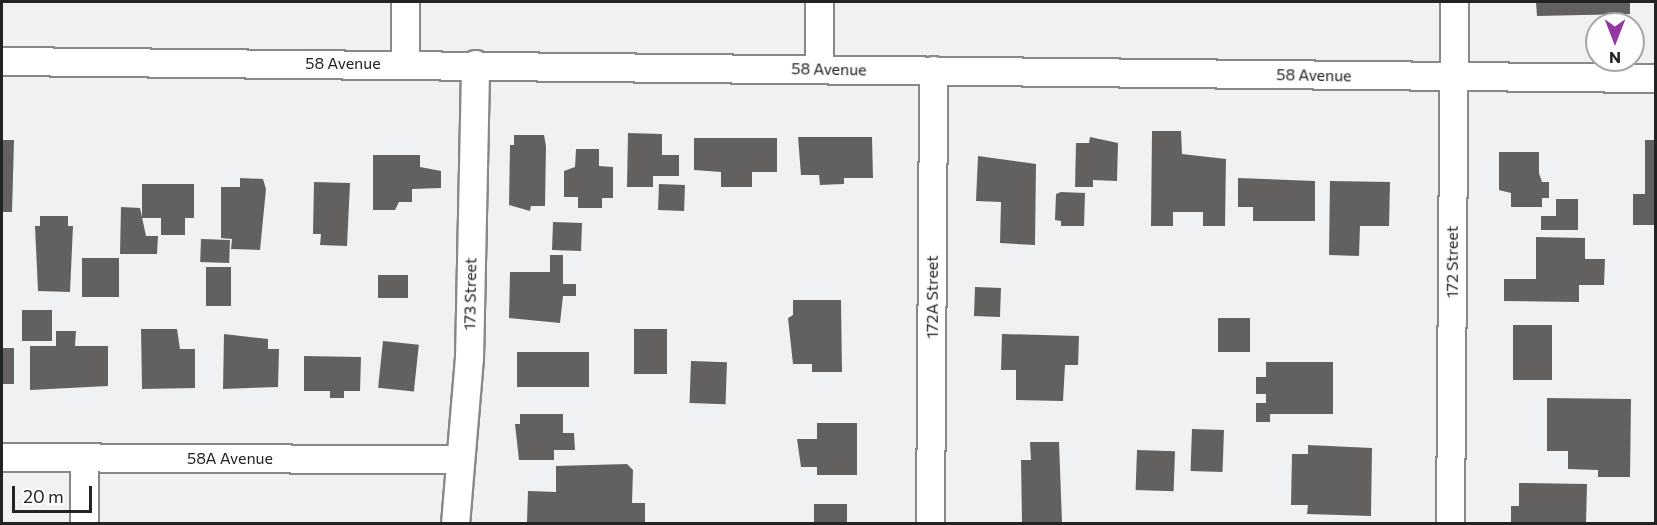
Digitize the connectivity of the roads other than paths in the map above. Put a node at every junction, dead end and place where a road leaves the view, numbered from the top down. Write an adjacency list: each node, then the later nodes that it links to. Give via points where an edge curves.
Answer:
1 (405, 2): 5 (street)
2 (819, 2): 7 (street)
3 (1454, 2): 9 (street, 172 Street)
4 (2, 61): 5 (street, 58 Avenue)
5 (405, 63): 6 (street, 58 Avenue)
6 (475, 64): 7 (street, 58 Avenue); 13 (street, 173 Street, via 469,358)
7 (819, 68): 8 (street, 58 Avenue)
8 (933, 70): 9 (street, 58 Avenue); 16 (street, 172A Street)
9 (1454, 76): 10 (street, 58 Avenue); 17 (street, 172 Street)
10 (1656, 78)
11 (2, 457): 12 (street, 58A Avenue)
12 (84, 457): 13 (street, 58A Avenue); 14 (street)
13 (459, 459): 15 (street, 173 Street)
14 (84, 524)
15 (455, 524)
16 (930, 524)
17 (1450, 524)

